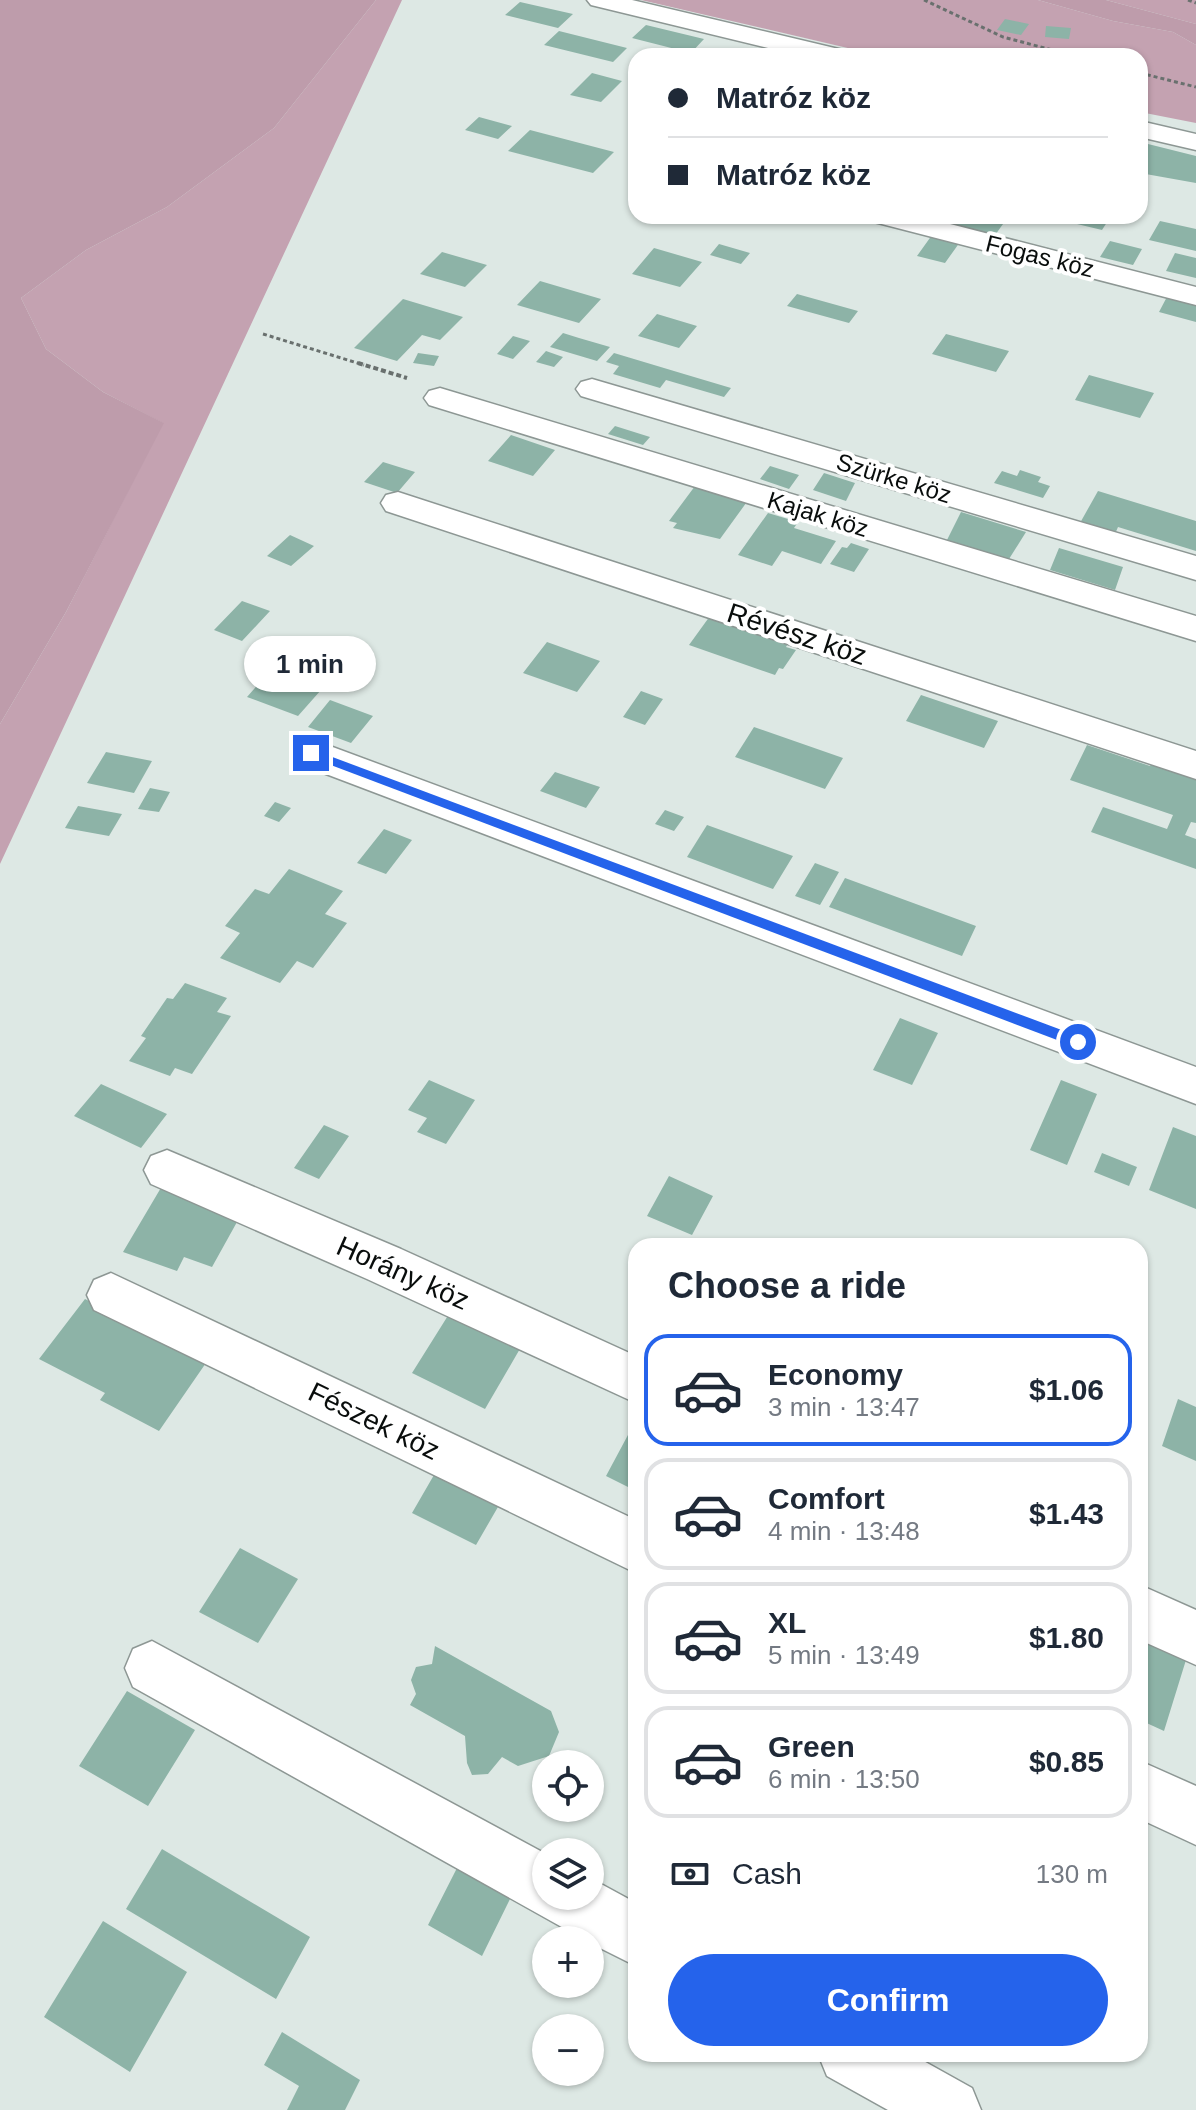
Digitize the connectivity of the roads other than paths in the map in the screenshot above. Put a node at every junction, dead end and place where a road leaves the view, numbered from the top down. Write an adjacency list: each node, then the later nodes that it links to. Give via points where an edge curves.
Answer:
1 (600, 0): 2 (street)
2 (801, 48)
3 (1148, 131): 4 (street)
4 (1196, 142)
5 (915, 224): 6 (street, Fogas köz)
6 (1196, 296)
7 (592, 389): 10 (street, Szürke köz)
8 (440, 398): 11 (street, Kajak köz)
9 (398, 503): 13 (street, Révész köz)
10 (1196, 568)
11 (1196, 629)
12 (311, 753): 14 (street)
13 (1196, 765)
14 (1196, 1086)
15 (167, 1170): 17 (street, Horány köz)
16 (111, 1295): 18 (street, Fészek köz)
17 (628, 1376)
18 (628, 1543)
19 (1148, 1616): 20 (street)
20 (1196, 1638)
21 (152, 1668): 24 (street)
22 (1148, 1793): 23 (street)
23 (1196, 1816)
24 (532, 1878)
25 (589, 1910): 26 (street)
26 (628, 1932)
27 (863, 2062): 28 (street)
28 (950, 2110)

